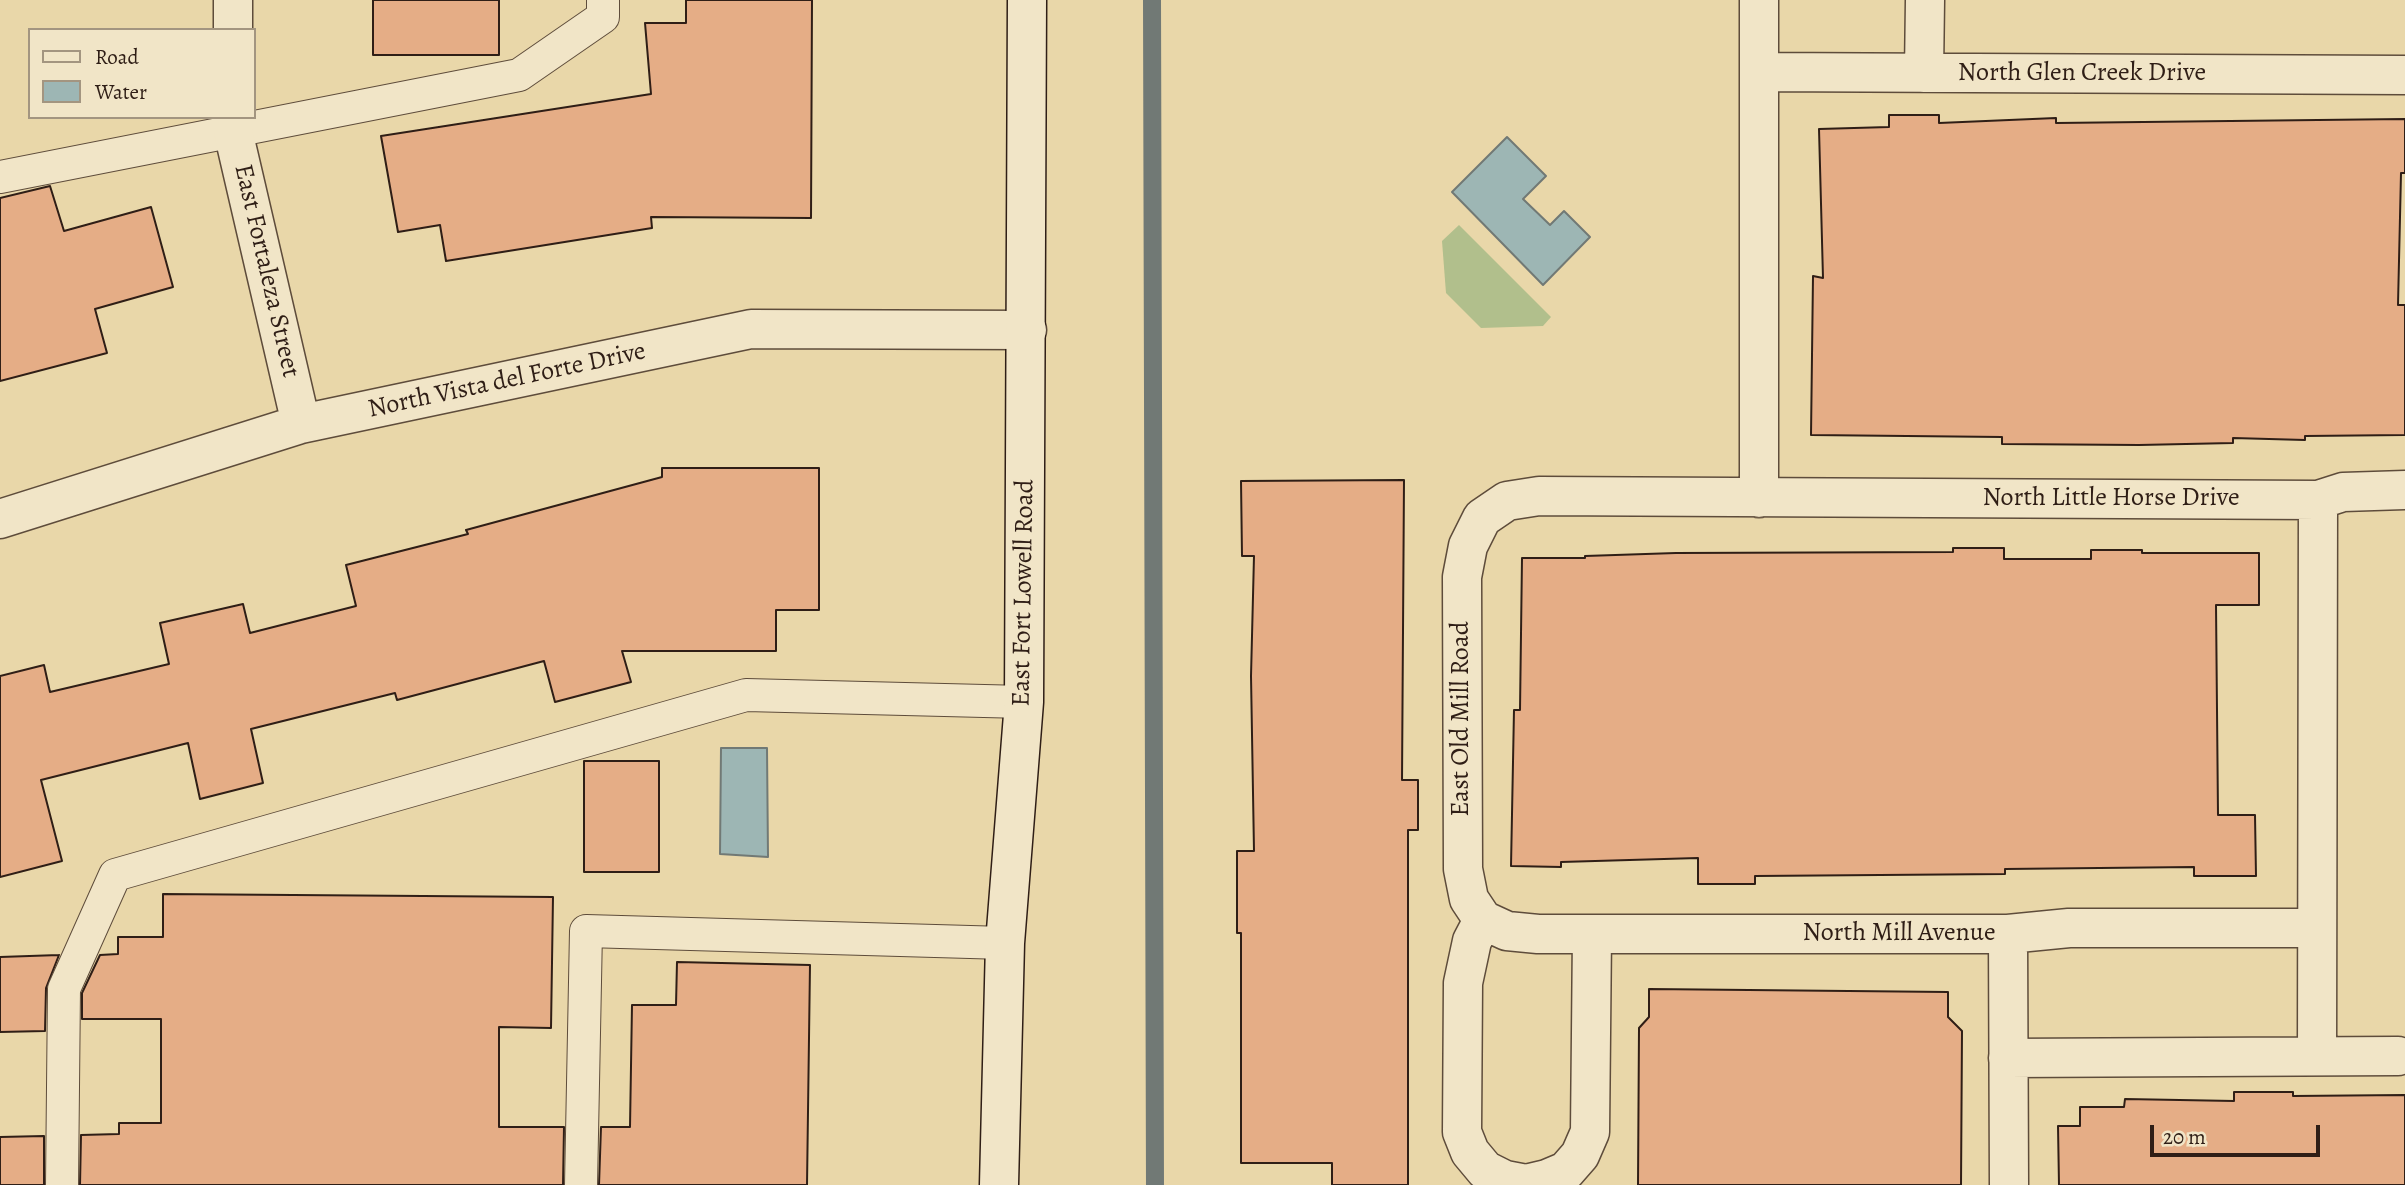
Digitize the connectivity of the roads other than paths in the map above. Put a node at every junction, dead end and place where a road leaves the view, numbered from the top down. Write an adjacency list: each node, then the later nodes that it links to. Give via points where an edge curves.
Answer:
1 (233, 0): 6 (street)
2 (603, 0): 10 (lane, via 603,17 519,75)
3 (1027, 0): 12 (street, East Fort Lowell Road)
4 (1759, 0): 7 (street)
5 (1925, 0): 8 (street)
6 (233, 28)
7 (1759, 72): 8 (street, North Glen Creek Drive); 15 (street)
8 (1924, 73): 9 (street, North Glen Creek Drive)
9 (2405, 75)
10 (233, 124): 11 (lane); 13 (street, East Fortaleza Street)
11 (0, 177)
12 (1027, 330): 13 (street, North Vista del Forte Drive, via 751,329); 19 (street, East Fort Lowell Road)
13 (301, 424): 18 (street, North Vista del Forte Drive)
14 (2405, 490): 16 (street, North Little Horse Drive, via 2343,492)
15 (1759, 498): 16 (street, North Little Horse Drive); 17 (street, North Little Horse Drive, via 1539,496)
16 (2318, 499): 21 (street)
17 (1472, 507): 20 (street, East Old Mill Road, via 1462,576 1463,869 1469,899)
18 (0, 519)
19 (1024, 702): 24 (street, East Fort Lowell Road); 28 (lane, via 746,695 115,875 64,989)
20 (1483, 920): 22 (street, North Mill Avenue, via 1507,931); 22 (street, via 1472,941 1463,983 1462,1132 1470,1152 1485,1170 1526,1184 1566,1171 1580,1156 1590,1132)
21 (2317, 928): 23 (street, North Mill Avenue, via 2069,928); 25 (street)
22 (1592, 934): 23 (street, North Mill Avenue)
23 (2008, 934): 27 (street)
24 (1005, 943): 29 (lane, via 586,931); 30 (street, East Fort Lowell Road)
25 (2317, 1056): 26 (street); 27 (street)
26 (2398, 1056)
27 (2008, 1058): 31 (street)
28 (62, 1185)
29 (581, 1185)
30 (999, 1185)
31 (2009, 1185)

